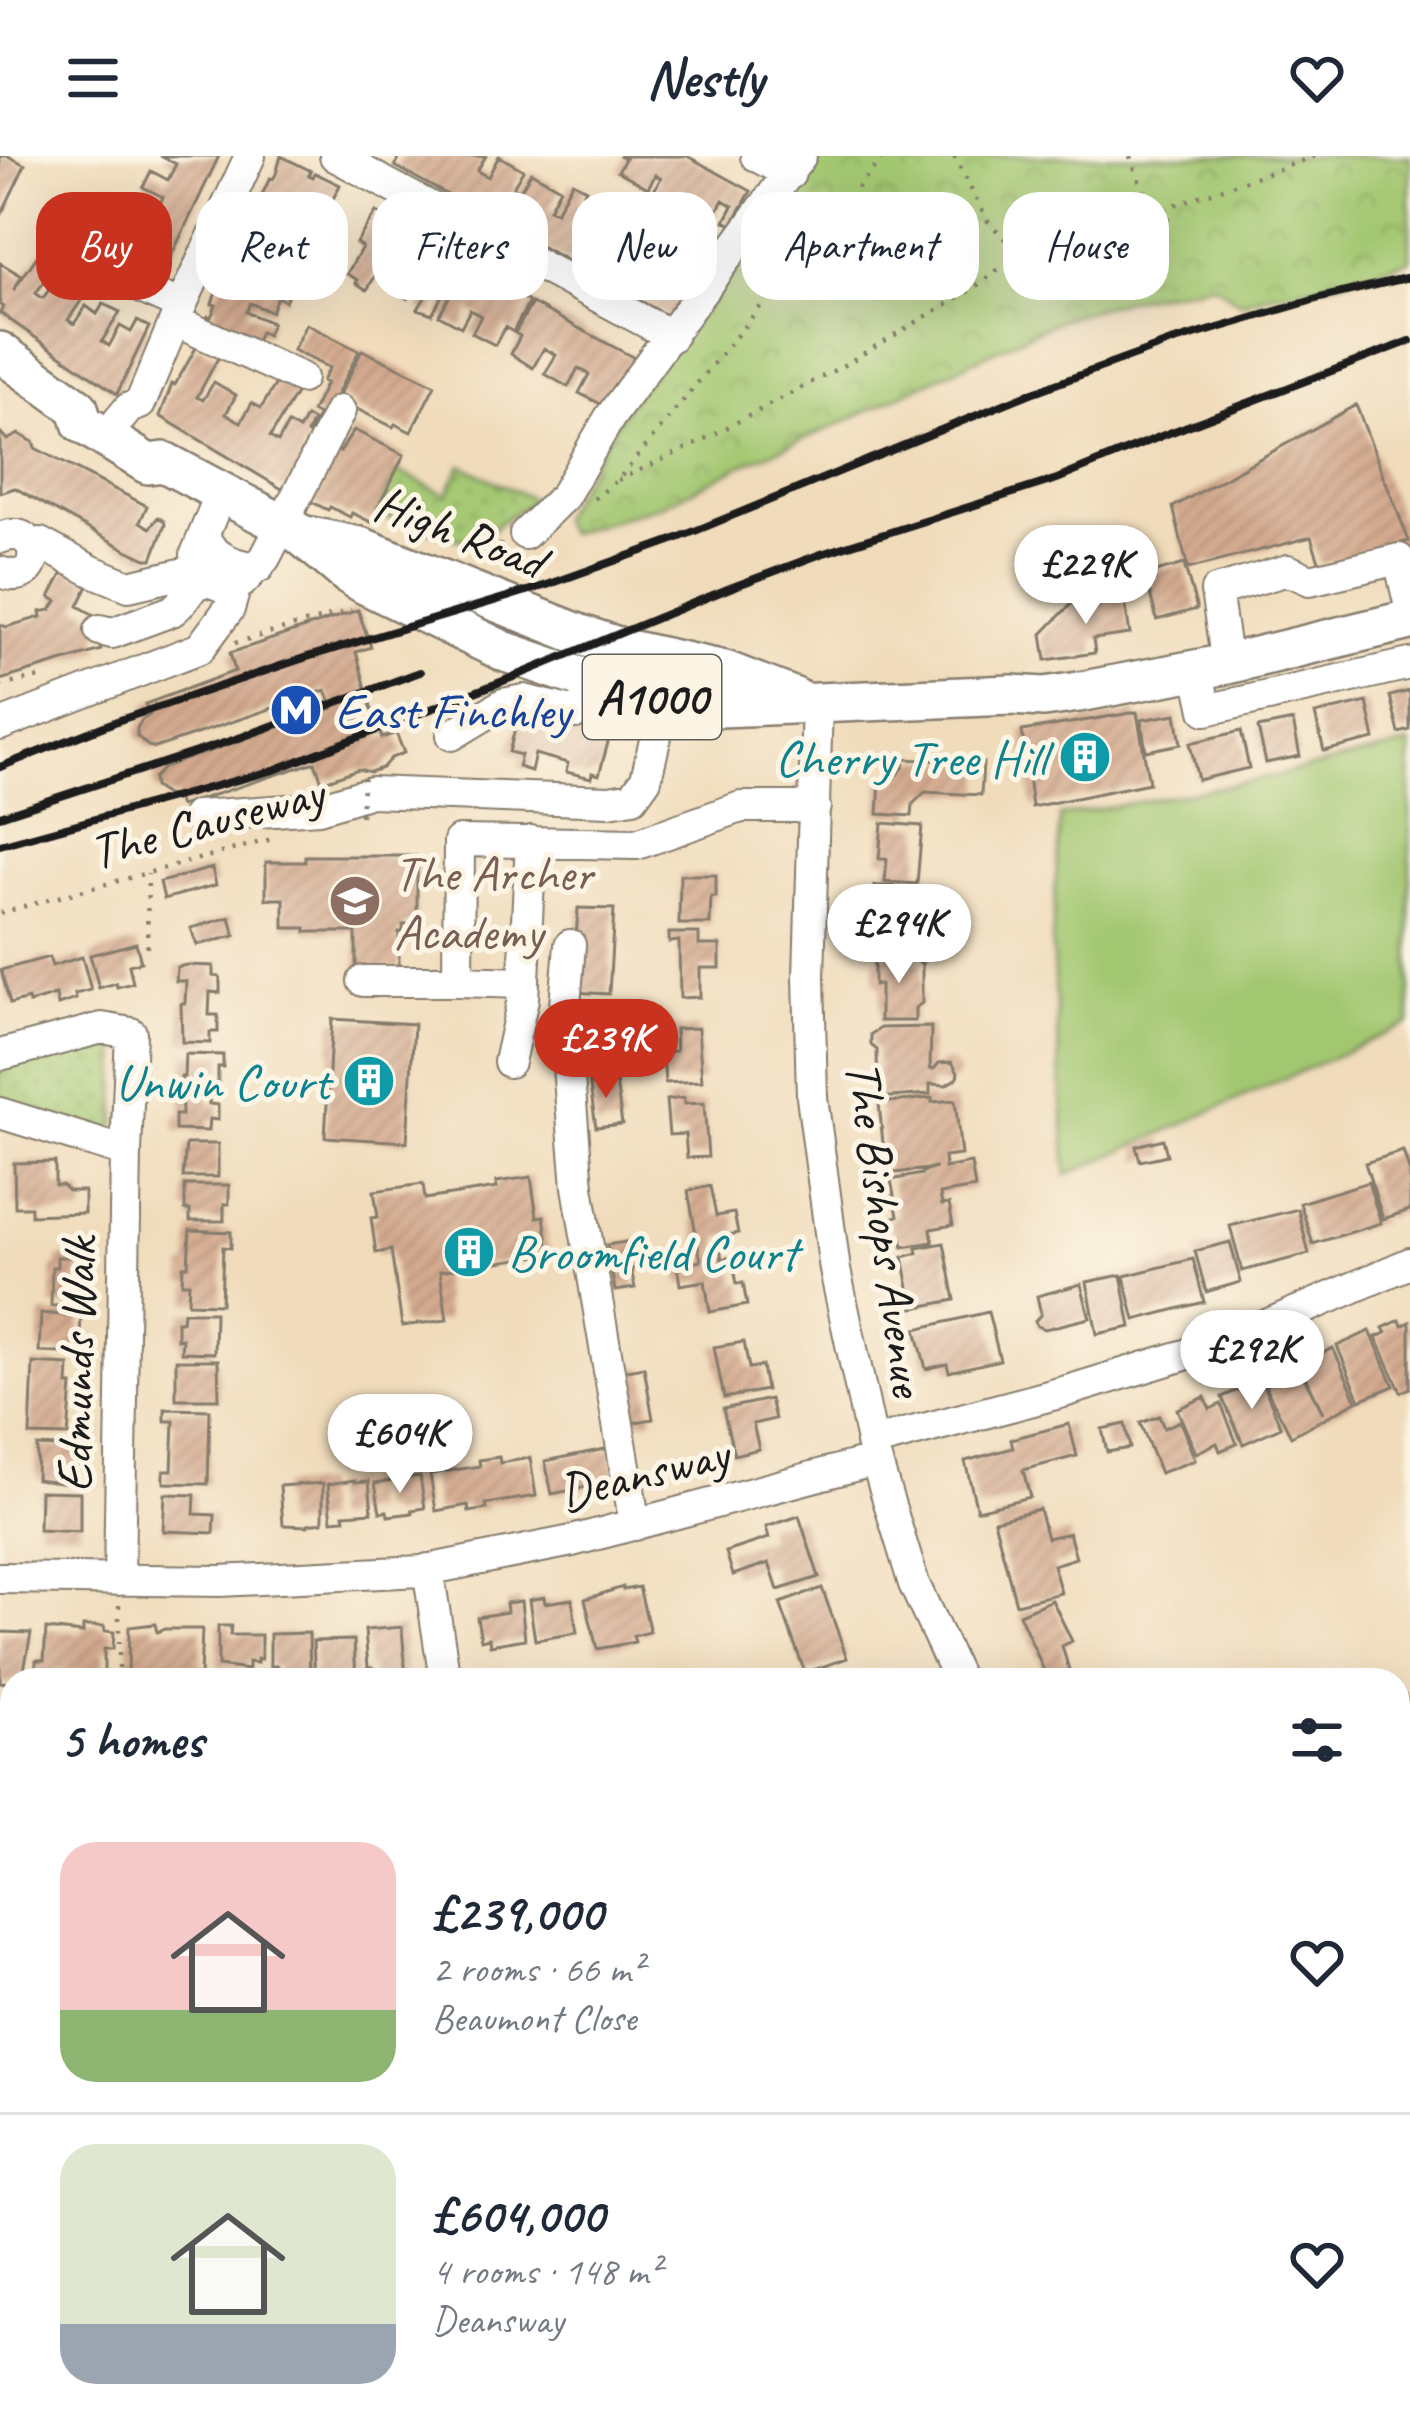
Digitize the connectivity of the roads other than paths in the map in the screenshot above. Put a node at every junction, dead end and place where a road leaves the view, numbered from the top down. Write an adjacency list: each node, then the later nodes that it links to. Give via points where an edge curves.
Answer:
1 (250, 156): 6 (street)
2 (335, 156): 7 (street)
3 (756, 156): 4 (street)
4 (796, 165): 7 (street)
5 (155, 300): 6 (street)
6 (178, 314): 9 (street); 12 (street)
7 (672, 336): 15 (street, via 610,417 572,503)
8 (0, 352): 10 (main road, High Road / A1000)
9 (301, 378)
10 (78, 408): 12 (main road, High Road / A1000); 13 (main road, High Road / A1000, via 82,423 148,464)
11 (340, 410): 19 (street)
12 (129, 413): 13 (main road, High Road / A1000)
13 (164, 462): 14 (main road, High Road / A1000)
14 (221, 492): 16 (street); 19 (main road, High Road / A1000)
15 (525, 534)
16 (204, 536): 19 (street, via 209,549); 19 (street, via 196,554)
17 (0, 538): 18 (street, via 20,535)
18 (32, 546): 19 (street, via 129,586); 20 (street, via 28,570)
19 (242, 566): 23 (street, via 190,587 172,611); 26 (main road, High Road / A1000, via 348,574 503,650); 28 (main road, High Road / A1000, via 360,547 581,635); 29 (street, via 229,609 200,648)
20 (0, 572)
21 (1410, 607): 25 (street, via 1400,559 1310,580 1288,570 1216,592)
22 (1410, 620): 25 (main road, A1000)
23 (100, 630)
24 (1410, 664): 25 (street, via 1206,710)
25 (1212, 666): 28 (main road, A1000, via 1044,698)
26 (592, 680): 27 (main road, A1000); 30 (street, via 576,713 524,700)
27 (664, 701): 28 (main road, A1000); 32 (street, via 646,779 633,797 371,792 319,808)
28 (812, 702): 31 (street, The Bishops Avenue)
29 (0, 725)
30 (452, 735)
31 (815, 807): 33 (street, via 741,807 637,844); 43 (street, The Bishops Avenue, via 812,1097 835,1270)
32 (197, 816)
33 (532, 841): 36 (street, via 459,842); 37 (street)
34 (570, 945): 44 (street, via 564,1018 578,1187)
35 (363, 981): 36 (street)
36 (458, 981): 37 (street)
37 (523, 991): 39 (street)
38 (0, 1055): 41 (street, Edmunds Walk, via 102,1028 131,1033)
39 (509, 1062)
40 (0, 1113): 41 (street)
41 (126, 1152): 47 (street, Edmunds Walk)
42 (1410, 1263): 43 (street, Deansway, via 1227,1342)
43 (874, 1452): 44 (street, Deansway); 49 (street, The Bishops Avenue, via 914,1583)
44 (635, 1525): 45 (street, Deansway)
45 (428, 1570): 47 (street, Deansway); 48 (street)
46 (0, 1578): 47 (street, Deansway)
47 (119, 1580)
48 (443, 1668)
49 (953, 1668)

